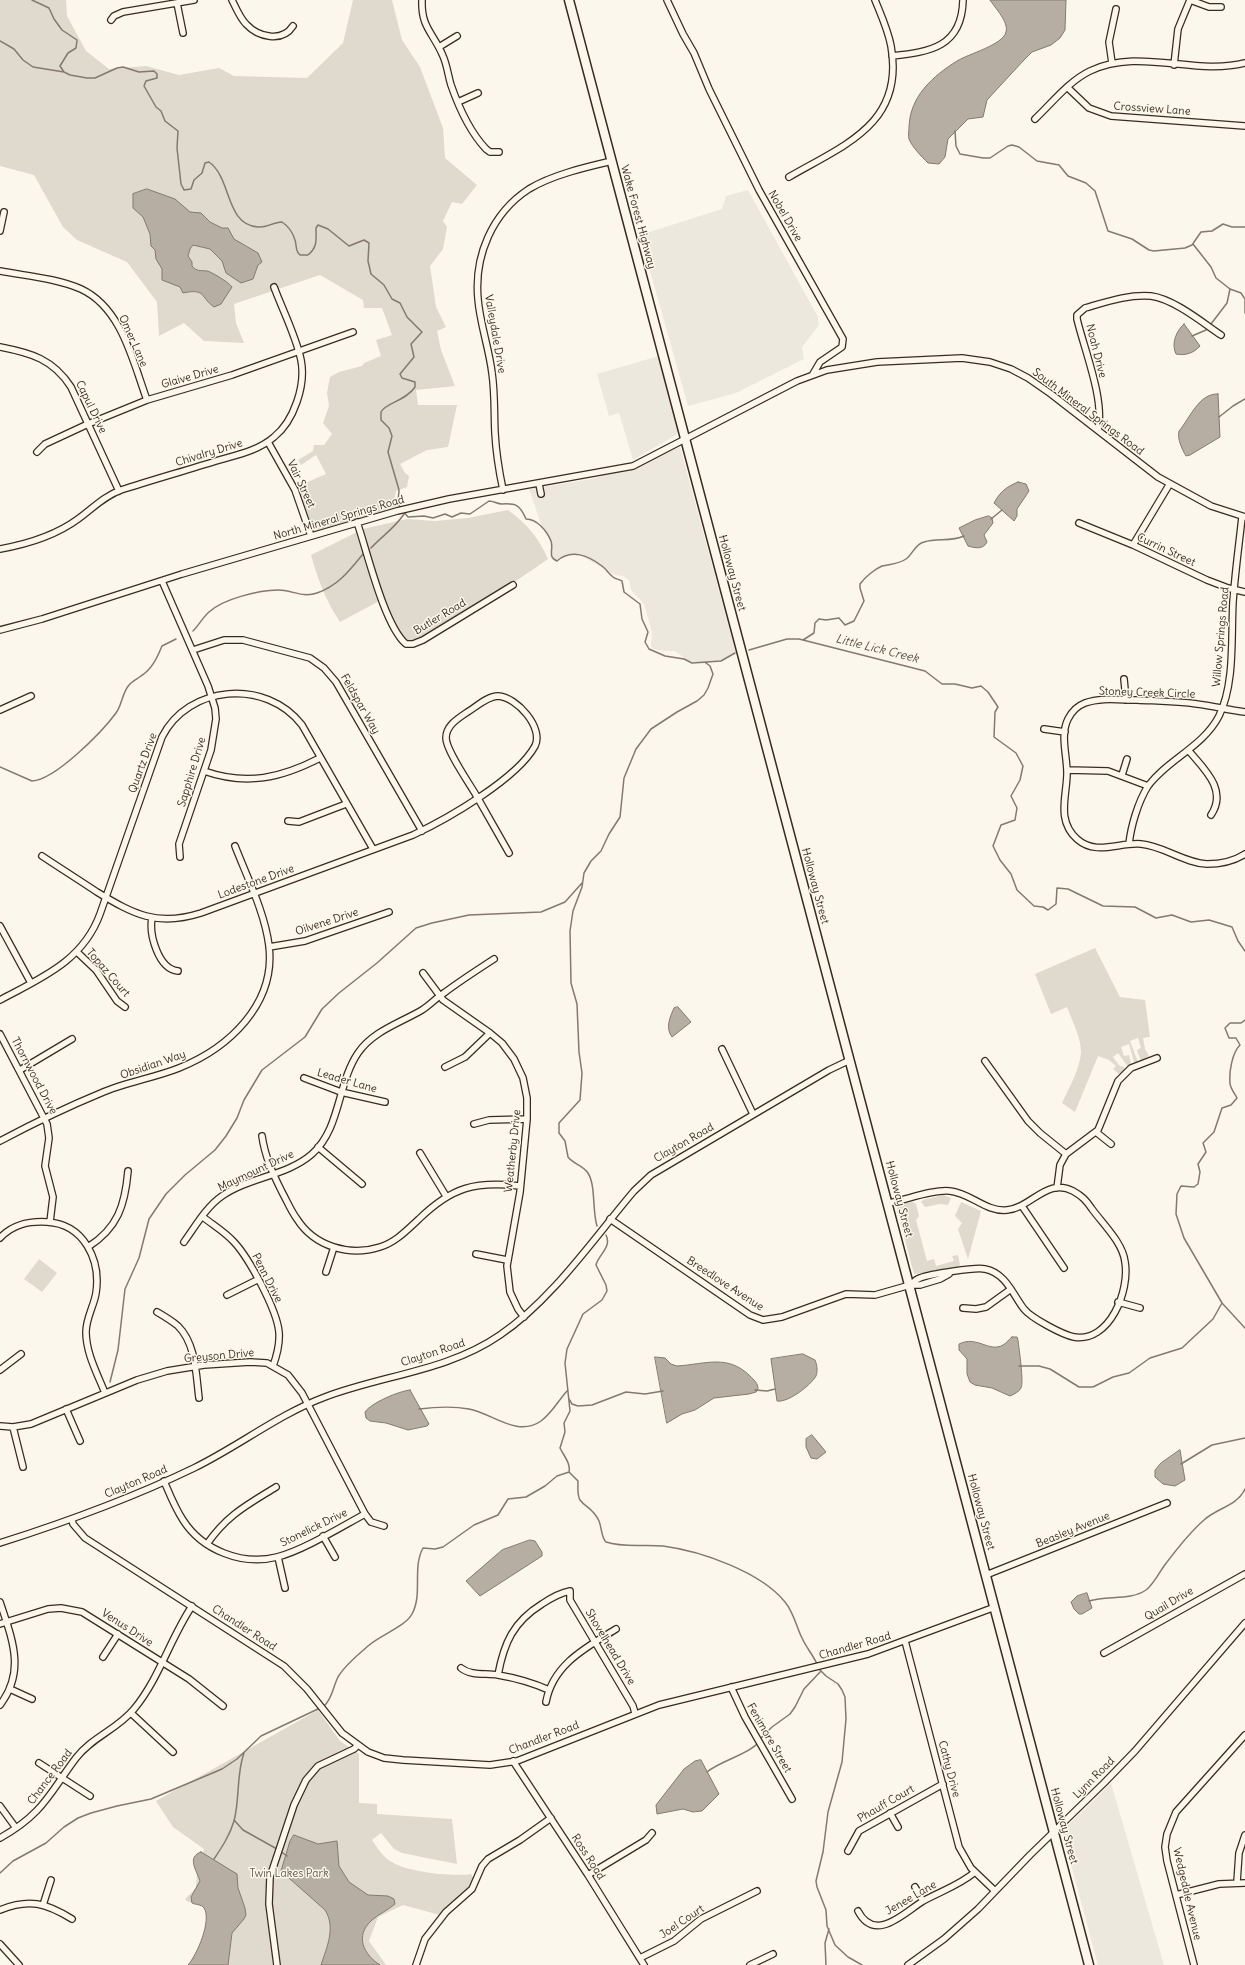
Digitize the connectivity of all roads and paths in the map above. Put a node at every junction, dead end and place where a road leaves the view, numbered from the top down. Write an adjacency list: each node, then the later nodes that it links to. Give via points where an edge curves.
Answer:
1 (194, 0): 9 (street)
2 (232, 0): 13 (street, via 246,24 261,34 280,36)
3 (422, 0): 16 (street, via 424,23)
4 (569, 0): 27 (highway, Wake Forest Highway)
5 (667, 0): 37 (street, Nobel Drive, via 759,190 843,339 842,347 820,362)
6 (875, 0): 17 (street)
7 (964, 0): 17 (street, via 959,24 943,43 925,52)
8 (1190, 0): 10 (street, via 1209,7); 20 (street, via 1178,29)
9 (177, 3): 12 (street, via 123,12); 14 (street)
10 (1221, 7)
11 (1116, 9): 18 (street, via 1109,42)
12 (110, 20)
13 (293, 26)
14 (183, 33)
15 (457, 36): 16 (street)
16 (439, 47): 23 (street)
17 (892, 56): 28 (street, via 890,88 875,121 858,136)
18 (1112, 63): 20 (street, via 1131,61); 21 (street, via 1089,71)
19 (1245, 63): 20 (street, via 1217,68)
20 (1174, 65)
21 (1068, 88): 24 (street); 25 (street, Crossview Lane, via 1089,108 1111,116)
22 (478, 93): 23 (street)
23 (458, 102): 26 (street, via 482,146 490,152)
24 (1035, 119)
25 (1245, 126)
26 (499, 152)
27 (612, 161): 41 (highway, Wake Forest Highway); 46 (street, Valleydale Drive, via 549,180 528,190 509,207 489,233 484,245 478,271 478,300 492,373 496,448)
28 (789, 177)
29 (4, 212): 30 (street)
30 (0, 231)
31 (0, 271): 38 (street, Omer Lane, via 64,283 82,289 99,302 113,317 120,330)
32 (274, 287): 36 (street, Chivalry Drive)
33 (353, 332): 36 (street, Glaive Drive)
34 (1221, 336): 40 (street, Noah Drive, via 1165,300 1152,296 1130,297 1080,311 1077,319 1092,375 1098,409)
35 (0, 347): 39 (street, Capul Drive, via 27,353 53,366 71,387)
36 (298, 350): 38 (street, Glaive Drive, via 232,375); 42 (street, Chivalry Drive, via 301,361 300,392 285,426)
37 (813, 374): 40 (street, South Mineral Springs Road, via 841,367 896,360 962,358 990,362 1005,366 1028,378); 41 (street, South Mineral Springs Road)
38 (147, 400): 39 (street, Glaive Drive)
39 (88, 424): 43 (street, Glaive Drive, via 45,444); 47 (street, Capul Drive)
40 (1098, 430): 45 (street, South Mineral Springs Road)
41 (685, 439): 44 (street, North Mineral Springs Road, via 633,466); 108 (highway, Holloway Street)
42 (268, 442): 47 (street, Chivalry Drive, via 245,453); 52 (street, Vair Street, via 296,490)
43 (37, 452)
44 (539, 484): 46 (street, North Mineral Springs Road); 48 (street)
45 (1169, 485): 49 (street, South Mineral Springs Road, via 1211,506); 53 (street)
46 (503, 490): 50 (street, North Mineral Springs Road, via 406,509)
47 (119, 491): 54 (street, Chivalry Drive, via 99,502 61,530)
48 (542, 494)
49 (1244, 517): 57 (street, Willow Springs Road)
50 (357, 522): 52 (street, North Mineral Springs Road); 56 (street, Butler Road, via 384,606 406,644 423,640)
51 (1079, 522): 53 (street, Currin Street)
52 (311, 536): 55 (street, North Mineral Springs Road)
53 (1133, 545): 57 (street, Currin Street)
54 (0, 549)
55 (162, 581): 59 (street, North Mineral Springs Road); 60 (street, Sapphire Drive)
56 (513, 585)
57 (1234, 590): 58 (street, Currin Street); 65 (street, Willow Springs Road, via 1229,680)
58 (1245, 592)
59 (0, 630)
60 (193, 650): 63 (street, Sapphire Drive); 81 (street, Feldspar Way, via 224,640 243,640 304,656 324,668 336,682)
61 (1124, 679): 64 (street)
62 (31, 696): 66 (street)
63 (212, 697): 71 (street, Quartz Drive, via 241,693 269,700 284,707 302,725); 74 (street, Sapphire Drive, via 215,731); 90 (street, Quartz Drive, via 185,708 165,730)
64 (1126, 700): 65 (street, Stoney Creek Circle, via 1185,702); 69 (street, Stoney Creek Circle, via 1100,700 1080,705 1068,718)
65 (1222, 708): 67 (street, Stoney Creek Circle); 70 (street, Willow Springs Road, via 1209,731)
66 (0, 710)
67 (1245, 712)
68 (1044, 729): 69 (street)
69 (1065, 732): 73 (street, Stoney Creek Circle)
70 (1189, 751): 76 (street, Willow Springs Road); 79 (street, via 1213,780 1217,801)
71 (320, 758): 74 (street, via 261,779 233,779); 78 (street, Quartz Drive)
72 (1127, 759): 75 (street)
73 (1067, 770): 75 (street, via 1098,769); 82 (street, Stoney Creek Circle, via 1063,811 1073,834 1080,841 1101,848)
74 (204, 771): 88 (street, Sapphire Drive, via 179,844)
75 (1122, 775): 76 (street)
76 (1148, 786): 82 (street, Willow Springs Road, via 1134,822)
77 (478, 798): 77 (street, Lodestone Drive, via 518,766 537,741 533,722 507,698 494,697 485,701 455,721 446,734 450,750); 81 (street, Lodestone Drive); 85 (street, Lodestone Drive)
78 (346, 804): 80 (street, via 299,822); 84 (street, Quartz Drive)
79 (1211, 815)
80 (288, 821)
81 (422, 831): 84 (street, Lodestone Drive)
82 (1129, 844): 86 (street, Stoney Creek Circle, via 1150,846 1206,864 1230,861)
83 (235, 846): 89 (street, Obsidian Way)
84 (373, 849): 89 (street, Lodestone Drive)
85 (509, 853)
86 (1245, 854)
87 (42, 856): 90 (street, Lodestone Drive)
88 (180, 857)
89 (253, 894): 92 (street, Lodestone Drive, via 190,916); 94 (street, Obsidian Way, via 264,923)
90 (106, 897): 92 (street, Lodestone Drive, via 130,911); 95 (street, Quartz Drive, via 95,927)
91 (390, 912): 94 (street, Oilvene Drive, via 306,941)
92 (152, 918): 97 (street, via 151,932 155,947 167,965 173,971)
93 (0, 926): 99 (street)
94 (269, 947): 116 (street, Obsidian Way, via 269,973 259,1002 245,1024 220,1045 186,1065 101,1093)
95 (77, 952): 99 (street, Quartz Drive, via 60,967); 102 (street, Topaz Court, via 96,970 117,1001)
96 (494, 959): 100 (street)
97 (178, 971)
98 (423, 973): 100 (street, Weatherby Drive)
99 (31, 983): 101 (street, Quartz Drive)
100 (439, 996): 103 (street, Weatherby Drive, via 449,1006); 113 (street, Maymount Drive, via 422,1010 382,1031 364,1045 353,1061)
101 (0, 1000)
102 (125, 1006)
103 (490, 1032): 110 (street, via 465,1058); 117 (street, Weatherby Drive, via 502,1043 519,1068 526,1088)
104 (0, 1034): 111 (street, Thornwood Drive)
105 (72, 1039): 111 (street)
106 (722, 1049): 115 (street)
107 (1157, 1058): 119 (street, via 1131,1068 1118,1081)
108 (850, 1060): 115 (street, Clayton Road); 132 (highway, Holloway Street)
109 (985, 1061): 125 (street, via 1028,1121)
110 (445, 1068)
111 (20, 1070): 116 (street, Thornwood Drive)
112 (304, 1078): 113 (street, Leader Lane)
113 (341, 1092): 114 (street, Leader Lane); 123 (street, Maymount Drive, via 332,1124)
114 (385, 1102)
115 (753, 1114): 135 (street, Clayton Road, via 656,1171 641,1183)
116 (45, 1119): 121 (street, Obsidian Way); 136 (street, Thornwood Drive, via 49,1138 45,1166 53,1197)
117 (527, 1119): 118 (street, via 489,1120); 129 (street, Weatherby Drive)
118 (474, 1124)
119 (1096, 1132): 122 (street); 125 (street)
120 (262, 1136): 127 (street, via 265,1154)
121 (0, 1141)
122 (1111, 1144)
123 (318, 1147): 127 (street, Maymount Drive, via 299,1163); 128 (street)
124 (420, 1153): 131 (street)
125 (1066, 1154): 130 (street, via 1060,1165)
126 (128, 1171): 139 (street, via 120,1212 108,1231)
127 (273, 1174): 134 (street, Maymount Drive, via 222,1196); 140 (street, via 292,1212 304,1228)
128 (362, 1184)
129 (520, 1186): 131 (street, via 486,1184 465,1188); 142 (street, Weatherby Drive)
130 (1057, 1188): 133 (street, via 1046,1190); 149 (street, via 1066,1188 1084,1197 1122,1250 1126,1262 1126,1279)
131 (446, 1196): 140 (street, via 403,1234 387,1244 361,1251)
132 (888, 1203): 133 (street, via 934,1192 951,1191 995,1210); 146 (highway, Holloway Street)
133 (1022, 1206): 143 (street)
134 (203, 1217): 138 (street, Maymount Drive); 145 (street, Penn Drive, via 240,1248)
135 (610, 1219): 146 (street, Breedlove Avenue, via 750,1315 763,1320 782,1317 846,1294 876,1295); 153 (street, Clayton Road)
136 (50, 1222): 137 (street, via 26,1222); 139 (street, via 62,1224 70,1229 81,1237)
137 (0, 1238)
138 (184, 1242)
139 (88, 1247): 158 (street, via 95,1261 97,1278 96,1293 86,1325 87,1343)
140 (334, 1247): 144 (street)
141 (476, 1254): 142 (street)
142 (507, 1260): 153 (street, Weatherby Drive, via 510,1292)
143 (1064, 1268)
144 (326, 1272)
145 (257, 1280): 148 (street); 156 (street, Penn Drive, via 278,1324 279,1344)
146 (910, 1285): 147 (street, via 919,1278 970,1269 986,1269 1004,1280); 178 (highway, Holloway Street)
147 (1011, 1290): 149 (street, via 1024,1310 1033,1318 1074,1336 1085,1336 1102,1330 1114,1316); 150 (street, via 986,1307)
148 (227, 1296)
149 (1118, 1302): 151 (street)
150 (963, 1308)
151 (1140, 1308)
152 (157, 1312): 155 (street, via 183,1332)
153 (524, 1317): 160 (street, Clayton Road, via 495,1338 462,1356 344,1390)
154 (21, 1354): 157 (street)
155 (195, 1366): 156 (street, Greyson Drive, via 264,1362); 158 (street, Greyson Drive, via 167,1371); 159 (street)
156 (273, 1366): 160 (street, Greyson Drive, via 292,1380)
157 (0, 1370)
158 (105, 1393): 161 (street, Greyson Drive)
159 (199, 1398)
160 (308, 1404): 166 (street, Clayton Road, via 216,1457); 169 (street, Greyson Drive)
161 (66, 1409): 163 (street, Greyson Drive, via 31,1424); 164 (street)
162 (0, 1426): 163 (street, Greyson Drive)
163 (13, 1427): 165 (street)
164 (80, 1441)
165 (23, 1467)
166 (164, 1482): 170 (street, Clayton Road); 174 (street, Stonelick Drive, via 183,1522)
167 (276, 1487): 174 (street, via 229,1517)
168 (1167, 1503): 178 (street, Beasley Avenue)
169 (365, 1514): 171 (street, Greyson Drive, via 372,1522); 172 (street, Stonelick Drive)
170 (72, 1519): 173 (street, Clayton Road); 181 (street, Chandler Road, via 85,1538)
171 (384, 1526)
172 (323, 1536): 175 (street, Stonelick Drive); 176 (street)
173 (0, 1543)
174 (207, 1544): 175 (street, Stonelick Drive, via 229,1555 243,1558)
175 (278, 1557): 179 (street)
176 (335, 1557)
177 (1245, 1574): 190 (street, Quail Drive)
178 (986, 1575): 182 (highway, Holloway Street)
179 (285, 1588)
180 (0, 1602): 183 (street)
181 (192, 1606): 192 (street, Chance Road); 205 (street, Chandler Road, via 289,1670 313,1695 342,1733)
182 (995, 1607): 188 (street, Chandler Road); 218 (highway, Holloway Street)
183 (7, 1622): 185 (street, Venus Drive); 187 (street, Venus Drive, via 48,1609 68,1609 88,1615); 196 (street, via 15,1658)
184 (1245, 1623): 218 (street, Lynn Road, via 1125,1762)
185 (0, 1624)
186 (616, 1629): 189 (street)
187 (118, 1634): 191 (street); 192 (street, Venus Drive)
188 (905, 1641): 195 (street, Chandler Road, via 850,1659); 210 (street, Cathy Drive)
189 (595, 1642): 194 (street, Shovelhead Drive, via 570,1600 570,1591 557,1594 520,1620 505,1647); 197 (street, via 565,1665); 203 (street, Shovelhead Drive)
190 (1104, 1653)
191 (103, 1657)
192 (162, 1662): 201 (street, Venus Drive); 202 (street, Chance Road, via 144,1696)
193 (461, 1668): 194 (street, via 469,1673)
194 (498, 1675): 197 (street, via 523,1680)
195 (731, 1686): 203 (street, Chandler Road); 212 (street, Fenimore Street, via 745,1717)
196 (10, 1689): 198 (street); 200 (street)
197 (549, 1690): 199 (street)
198 (32, 1699)
199 (546, 1702)
200 (0, 1704)
201 (223, 1706)
202 (130, 1713): 206 (street); 209 (street, Chance Road, via 80,1754)
203 (635, 1713): 207 (street, Chandler Road)
204 (1245, 1735): 231 (street, Wedgedale Avenue, via 1182,1804 1168,1827 1166,1852)
205 (357, 1746): 207 (street, Chandler Road, via 378,1756 402,1760 490,1765); 242 (street, via 321,1764 313,1771 294,1805 270,1877 269,1900)
206 (173, 1752)
207 (513, 1761): 215 (street, Ross Road)
208 (39, 1763): 209 (street)
209 (63, 1779): 211 (street); 217 (street, Chance Road, via 39,1810)
210 (943, 1784): 214 (street, Phauff Court); 223 (street, Cathy Drive, via 959,1847)
211 (90, 1796)
212 (792, 1799)
213 (0, 1806): 217 (street)
214 (890, 1813): 216 (street); 222 (street, Phauff Court, via 859,1831)
215 (551, 1818): 224 (street, Ross Road); 240 (street, via 488,1859 472,1889 446,1912 425,1939)
216 (898, 1827)
217 (16, 1828): 221 (street, Chance Road)
218 (1054, 1831): 230 (street, Lynn Road); 246 (highway, Holloway Street)
219 (652, 1833): 224 (street, via 646,1840)
220 (1245, 1835): 226 (street, via 1239,1853)
221 (0, 1838)
222 (848, 1851)
223 (975, 1872): 230 (street, Cathy Drive); 232 (street, Jenee Lane, via 962,1882)
224 (588, 1875): 239 (street, Ross Road)
225 (51, 1880): 233 (street)
226 (1237, 1882): 227 (street); 231 (street)
227 (1245, 1883)
228 (915, 1887): 232 (street)
229 (757, 1891): 239 (street, Joel Court, via 701,1919 674,1942)
230 (996, 1891): 245 (street, Lynn Road, via 950,1934)
231 (1176, 1895): 247 (street, Wedgedale Avenue)
232 (923, 1901): 235 (street, Jenee Lane, via 903,1917 885,1924 867,1922)
233 (43, 1905): 234 (street, via 17,1903); 236 (street)
234 (0, 1910)
235 (858, 1911)
236 (72, 1919)
237 (0, 1944): 241 (street)
238 (773, 1954): 244 (street)
239 (640, 1958): 243 (street, Ross Road)
240 (417, 1963)
241 (19, 1965)
242 (277, 1965)
243 (644, 1965)
244 (750, 1965)
245 (908, 1965)
246 (1089, 1965)
247 (1194, 1965)

